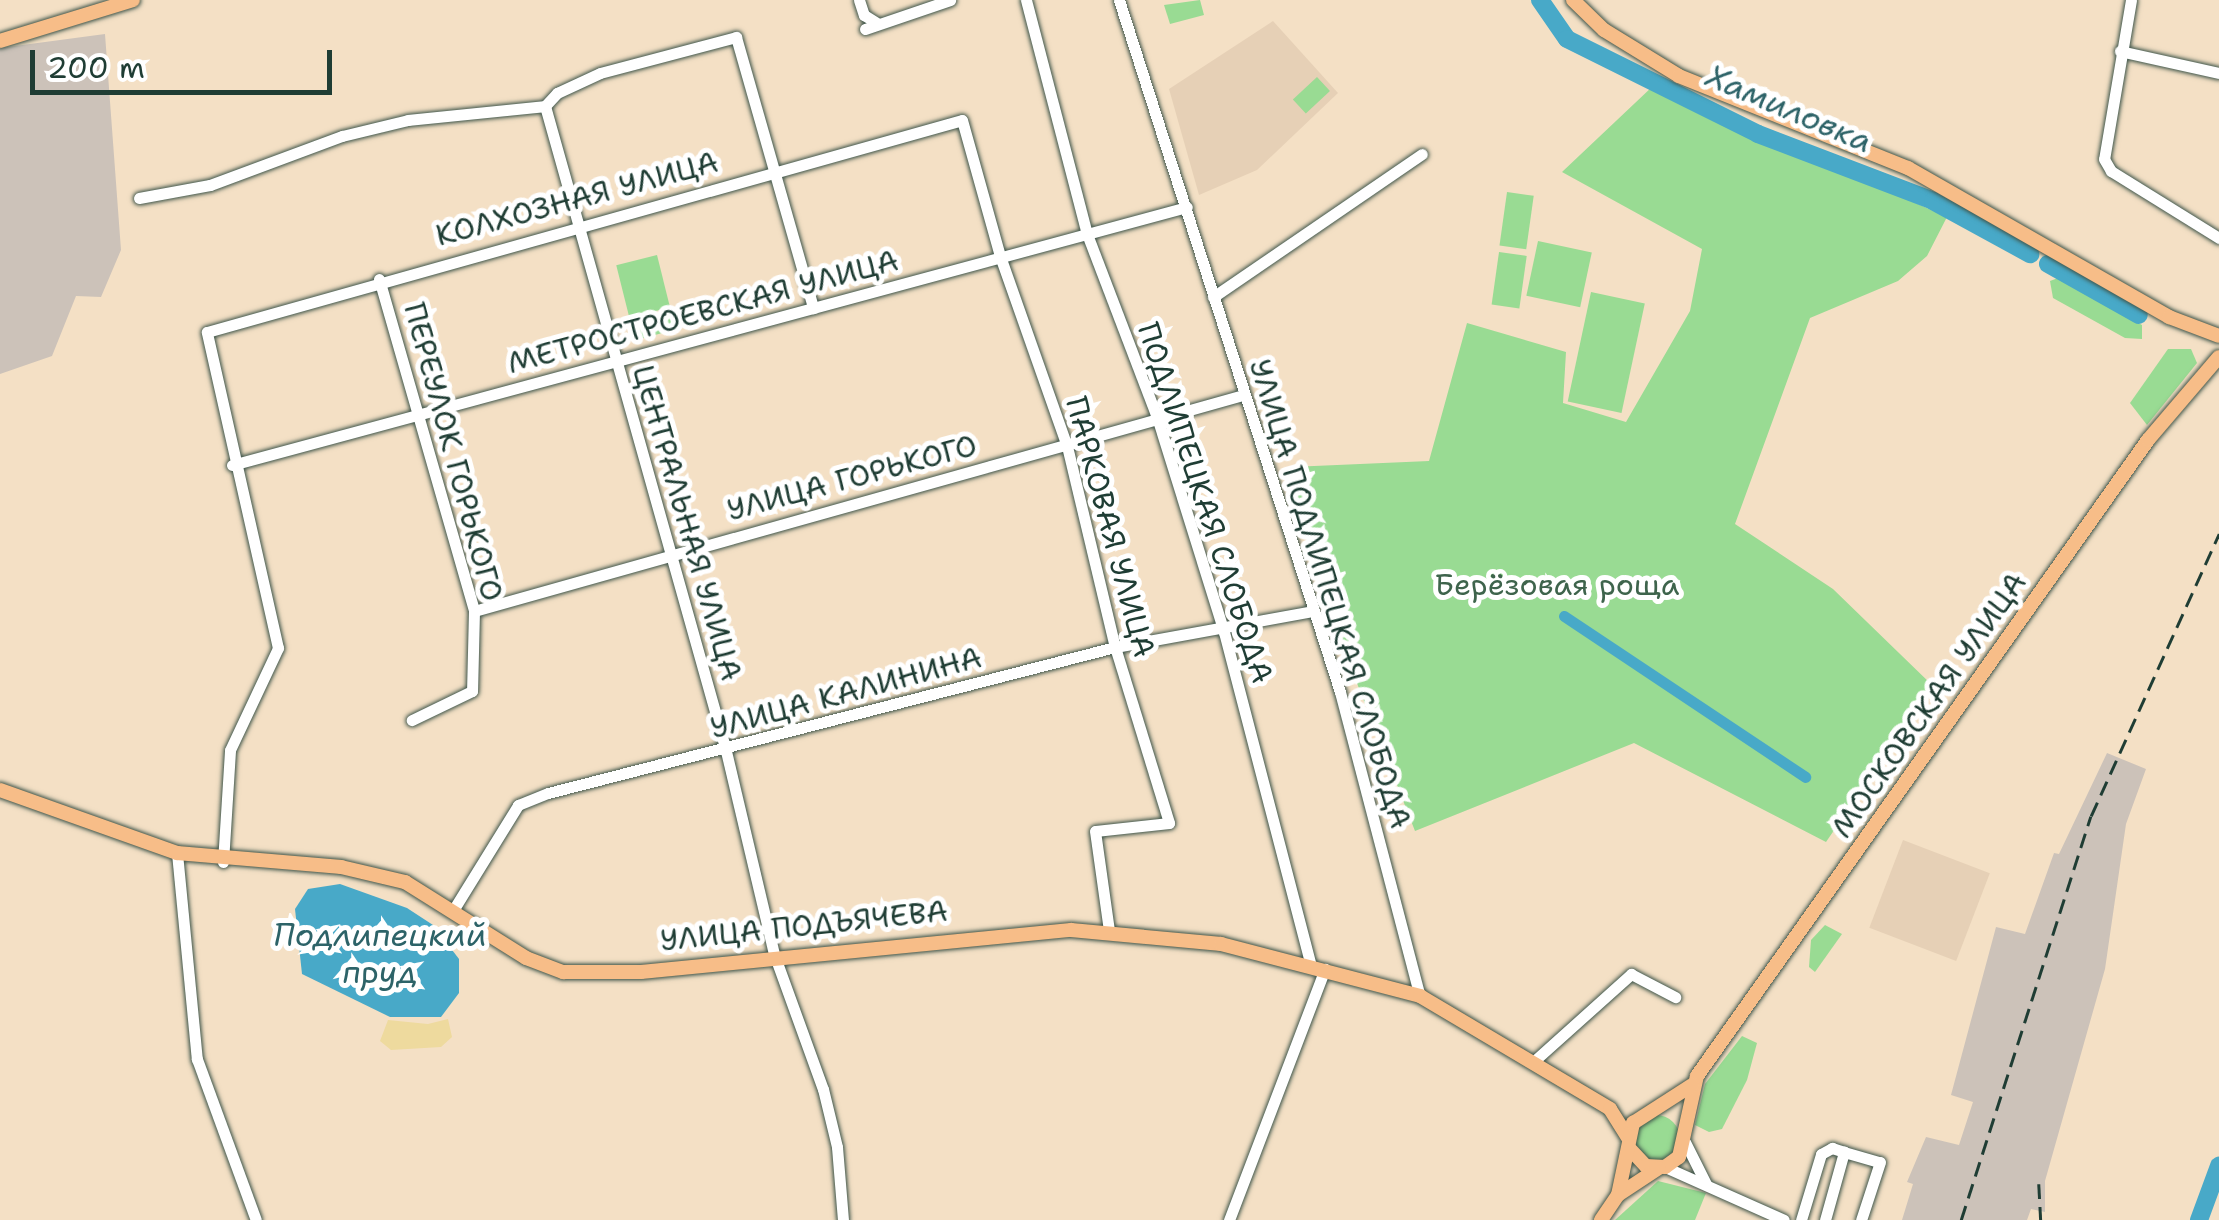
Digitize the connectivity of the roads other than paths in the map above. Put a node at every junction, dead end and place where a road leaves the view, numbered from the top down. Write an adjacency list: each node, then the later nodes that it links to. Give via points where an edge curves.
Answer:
1 (133, 0): 11 (main road)
2 (859, 0): 9 (street)
3 (950, 0): 8 (street)
4 (1026, 0): 21 (street, ПОДЛИПЕЦКАЯ СЛОБОДА)
5 (1119, 0): 19 (street, УЛИЦА ПОДЛИПЕЦКАЯ СЛОБОДА)
6 (1573, 0): 27 (main road, via 1604,30 1678,76 1908,168)
7 (2131, 0): 12 (street)
8 (931, 2): 9 (street)
9 (878, 23): 10 (street)
10 (865, 29)
11 (0, 40)
12 (2120, 51): 13 (street); 22 (street, via 2104,159 2111,171)
13 (2219, 73)
14 (545, 106): 17 (street, via 556,93 600,73 736,36); 18 (street, via 408,120 342,136 210,185); 20 (street, ЦЕНТРАЛЬНАЯ УЛИЦА)
15 (962, 120): 17 (street, КОЛХОЗНАЯ УЛИЦА); 23 (street, ПАРКОВАЯ УЛИЦА)
16 (1422, 154): 25 (street)
17 (775, 170): 20 (street, КОЛХОЗНАЯ УЛИЦА); 26 (street)
18 (139, 198)
19 (1187, 208): 21 (street, МЕТРОСТРОЕВСКАЯ УЛИЦА); 25 (street, УЛИЦА ПОДЛИПЕЦКАЯ СЛОБОДА)
20 (580, 227): 24 (street, КОЛХОЗНАЯ УЛИЦА); 29 (street, ЦЕНТРАЛЬНАЯ УЛИЦА)
21 (1087, 234): 23 (street, МЕТРОСТРОЕВСКАЯ УЛИЦА); 31 (street, ПОДЛИПЕЦКАЯ СЛОБОДА)
22 (2219, 238)
23 (1000, 256): 26 (street, МЕТРОСТРОЕВСКАЯ УЛИЦА); 33 (street, ПАРКОВАЯ УЛИЦА)
24 (379, 279): 32 (street, ПЕРЕУЛОК ГОРЬКОГО); 34 (street, КОЛХОЗНАЯ УЛИЦА, via 207,332)
25 (1213, 297): 30 (street, УЛИЦА ПОДЛИПЕЦКАЯ СЛОБОДА)
26 (813, 308): 29 (street, МЕТРОСТРОЕВСКАЯ УЛИЦА)
27 (2215, 336)
28 (2218, 358): 52 (main road, МОСКОВСКАЯ УЛИЦА, via 2148,440)
29 (615, 360): 32 (street, МЕТРОСТРОЕВСКАЯ УЛИЦА); 35 (street, ЦЕНТРАЛЬНАЯ УЛИЦА)
30 (1243, 395): 31 (street, УЛИЦА ГОРЬКОГО); 37 (street, УЛИЦА ПОДЛИПЕЦКАЯ СЛОБОДА)
31 (1157, 416): 33 (street, УЛИЦА ГОРЬКОГО); 38 (street, ПОДЛИПЕЦКАЯ СЛОБОДА)
32 (418, 418): 34 (street, МЕТРОСТРОЕВСКАЯ УЛИЦА); 36 (street, ПЕРЕУЛОК ГОРЬКОГО)
33 (1067, 446): 35 (street, УЛИЦА ГОРЬКОГО); 39 (street, ПАРКОВАЯ УЛИЦА)
34 (232, 464): 44 (street, via 278,648 230,750)
35 (670, 553): 36 (street, УЛИЦА ГОРЬКОГО); 41 (street, ЦЕНТРАЛЬНАЯ УЛИЦА)
36 (474, 611): 40 (street, ПЕРЕУЛОК ГОРЬКОГО, via 472,691)
37 (1314, 611): 38 (street, УЛИЦА КАЛИНИНА); 49 (street, УЛИЦА ПОДЛИПЕЦКАЯ СЛОБОДА)
38 (1224, 632): 39 (street, УЛИЦА КАЛИНИНА); 48 (street, ПОДЛИПЕЦКАЯ СЛОБОДА)
39 (1115, 648): 41 (street, УЛИЦА КАЛИНИНА); 46 (street, ПАРКОВАЯ УЛИЦА, via 1169,823 1095,832)
40 (412, 720)
41 (726, 751): 45 (street, УЛИЦА КАЛИНИНА, via 518,804); 47 (street, ЦЕНТРАЛЬНАЯ УЛИЦА)
42 (0, 790): 43 (main road, УЛИЦА ПОДЪЯЧЕВА)
43 (177, 853): 44 (main road, УЛИЦА ПОДЪЯЧЕВА); 61 (street, via 197,1059)
44 (223, 862): 45 (main road, УЛИЦА ПОДЪЯЧЕВА, via 341,867 405,882)
45 (452, 912): 47 (main road, УЛИЦА ПОДЪЯЧЕВА, via 526,958 563,972 641,972)
46 (1109, 931): 47 (main road, УЛИЦА ПОДЪЯЧЕВА, via 983,934); 48 (main road, УЛИЦА ПОДЪЯЧЕВА, via 1221,944)
47 (774, 954): 62 (street, ЦЕНТРАЛЬНАЯ УЛИЦА, via 832,1128)
48 (1318, 968): 49 (main road, УЛИЦА ПОДЪЯЧЕВА); 63 (street)
49 (1420, 996): 51 (main road, УЛИЦА ПОДЪЯЧЕВА)
50 (1674, 996): 51 (street, via 1631,974)
51 (1533, 1062): 53 (main road, УЛИЦА ПОДЪЯЧЕВА)
52 (1692, 1086): 54 (main road, МОСКОВСКАЯ УЛИЦА); 55 (main road, МОСКОВСКАЯ УЛИЦА)
53 (1612, 1112): 54 (main road); 56 (main road, УЛИЦА ПОДЪЯЧЕВА)
54 (1652, 1112): 55 (main road); 56 (main road, МОСКОВСКАЯ УЛИЦА)
55 (1684, 1135): 58 (main road, МОСКОВСКАЯ УЛИЦА); 59 (street)
56 (1629, 1143): 58 (main road, via 1638,1161); 60 (main road, МОСКОВСКАЯ УЛИЦА)
57 (1844, 1152): 66 (street, via 1821,1154); 67 (street); 68 (street, via 1880,1162)
58 (1662, 1167): 59 (street); 60 (main road, МОСКОВСКАЯ УЛИЦА)
59 (1706, 1184): 65 (street)
60 (1618, 1194): 64 (main road, МОСКОВСКАЯ УЛИЦА)
61 (256, 1220)
62 (843, 1220)
63 (1229, 1220)
64 (1601, 1220)
65 (1784, 1220)
66 (1801, 1220)
67 (1825, 1220)
68 (1861, 1220)

